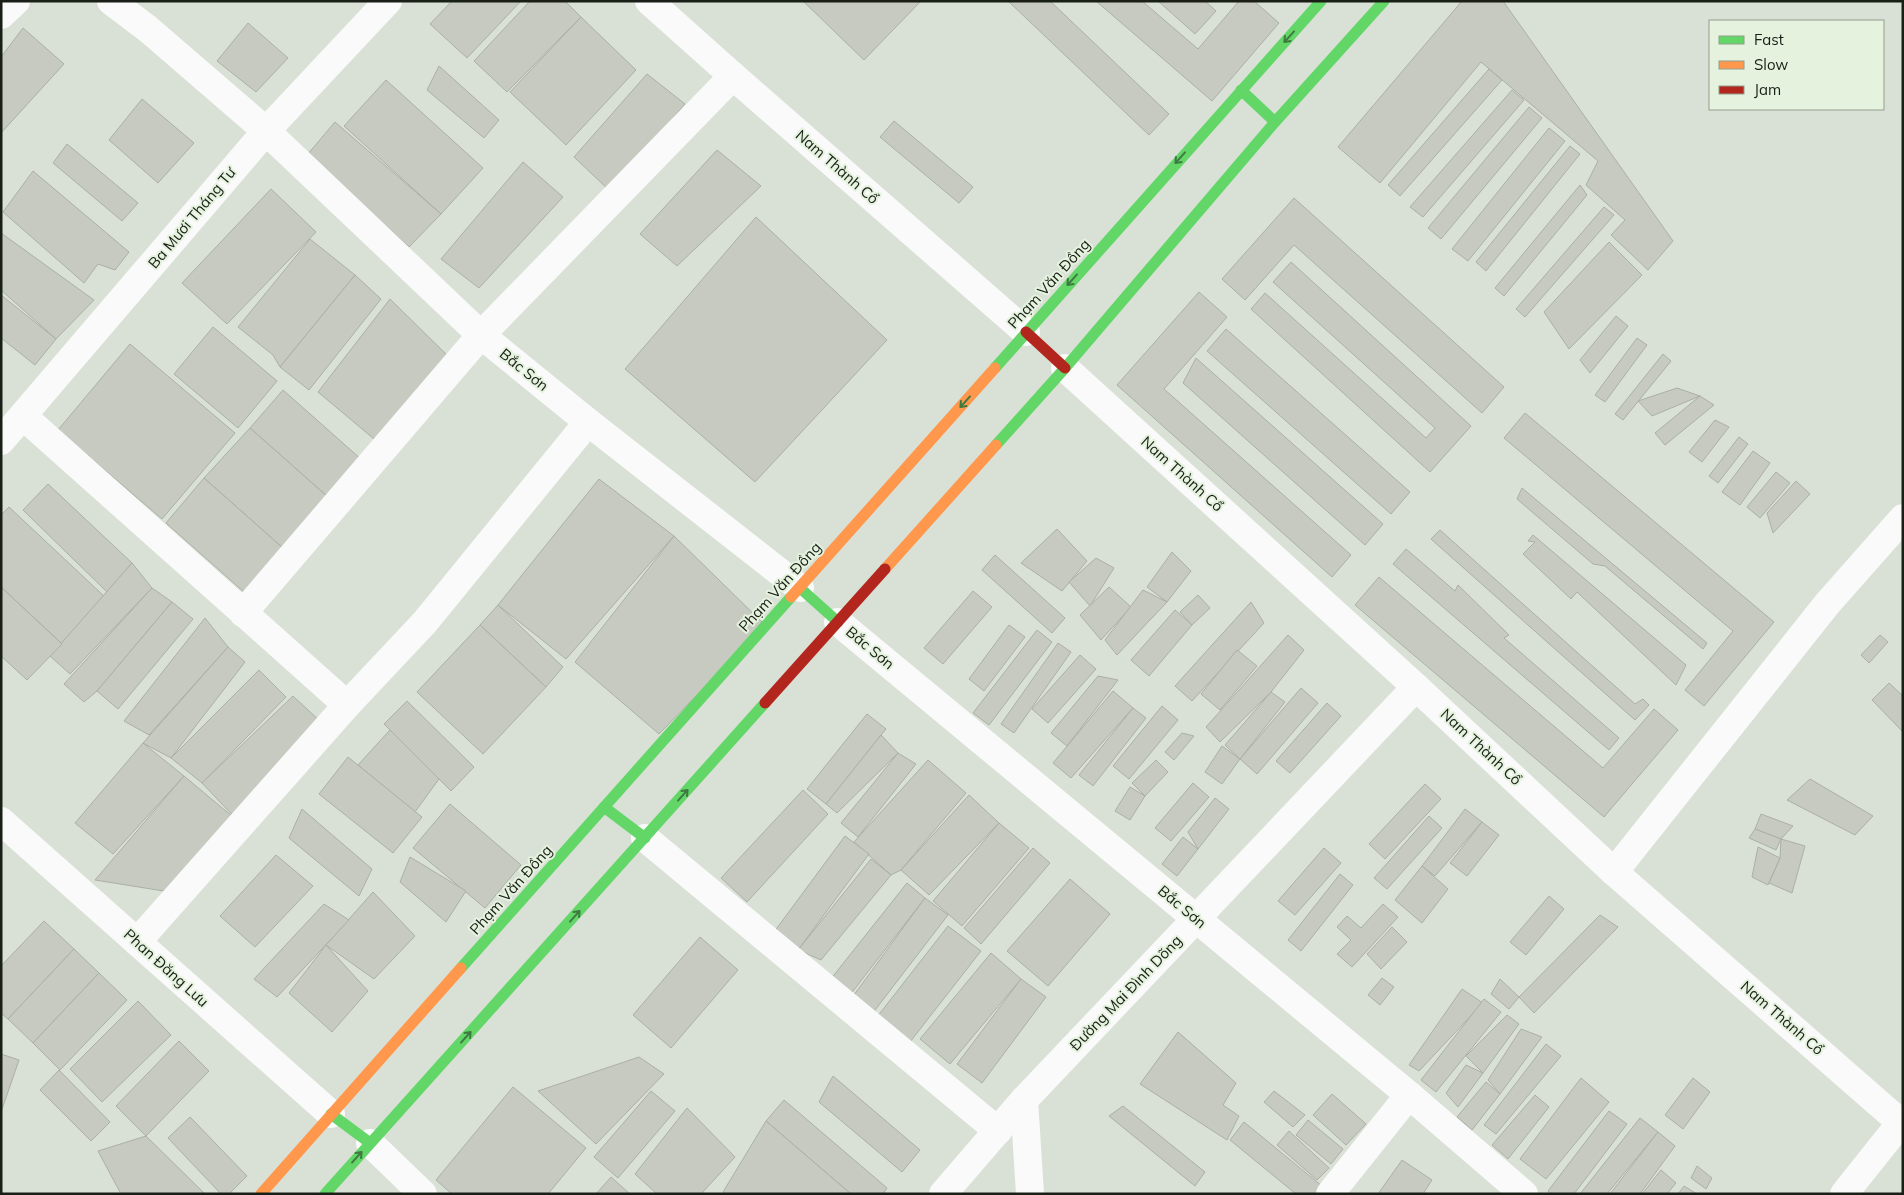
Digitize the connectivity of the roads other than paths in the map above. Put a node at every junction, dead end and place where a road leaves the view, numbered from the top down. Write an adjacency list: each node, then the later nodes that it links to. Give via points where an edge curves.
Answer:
1 (16, 1): 7 (street)
2 (111, 1): 11 (street, Bắc Sơn)
3 (388, 1): 11 (street, Ba Mươi Tháng Tư)
4 (649, 1): 8 (street, Nam Thành Cổ)
5 (1322, 1): 9 (street, Phạm Văn Đồng, one-way to 9)
6 (1384, 1): 10 (street)
7 (1, 15)
8 (733, 76): 12 (street, Nam Thành Cổ); 13 (street)
9 (1240, 90): 10 (street); 12 (street, Phạm Văn Đồng, one-way to 12)
10 (1275, 122): 14 (street)
11 (266, 131): 13 (street, Bắc Sơn); 15 (street, Ba Mươi Tháng Tư)
12 (1026, 332): 14 (street); 19 (street, Phạm Văn Đồng, one-way to 19)
13 (481, 335): 16 (street, Bắc Sơn); 20 (street)
14 (1064, 368): 21 (street); 22 (street, Nam Thành Cổ)
15 (23, 416): 17 (street, Ba Mươi Tháng Tư); 20 (street)
16 (588, 422): 19 (street, Bắc Sơn); 23 (street, via 425,622)
17 (1, 441)
18 (1903, 518): 27 (street, via 1827,604)
19 (800, 588): 21 (street); 24 (street, Phạm Văn Đồng)
20 (243, 613): 23 (street)
21 (838, 622): 26 (street, one-way to 21); 28 (street, Bắc Sơn)
22 (1416, 687): 27 (street, Nam Thành Cổ); 28 (street, Đường Mai Đình Dõng)
23 (347, 706): 29 (street)
24 (604, 808): 26 (street); 32 (street, Phạm Văn Đồng)
25 (1, 821): 29 (street, Phan Đăng Lưu)
26 (645, 838): 34 (street); 35 (street, one-way to 26)
27 (1614, 872): 33 (street, Nam Thành Cổ)
28 (1197, 919): 30 (street, Bắc Sơn); 31 (street, Đường Mai Đình Dõng)
29 (137, 942): 32 (street, Phan Đăng Lưu)
30 (1409, 1095): 41 (street); 42 (street, Bắc Sơn)
31 (1024, 1100): 34 (street, Đường Mai Đình Dõng); 40 (street)
32 (331, 1114): 35 (street); 36 (street, Phạm Văn Đồng)
33 (1902, 1121): 43 (street)
34 (998, 1131): 39 (street, Đường Mai Đình Dõng)
35 (370, 1144): 37 (street, one-way to 35); 38 (street)
36 (261, 1194)
37 (325, 1194)
38 (423, 1194)
39 (943, 1194)
40 (1030, 1194)
41 (1330, 1194)
42 (1524, 1194)
43 (1844, 1194)

